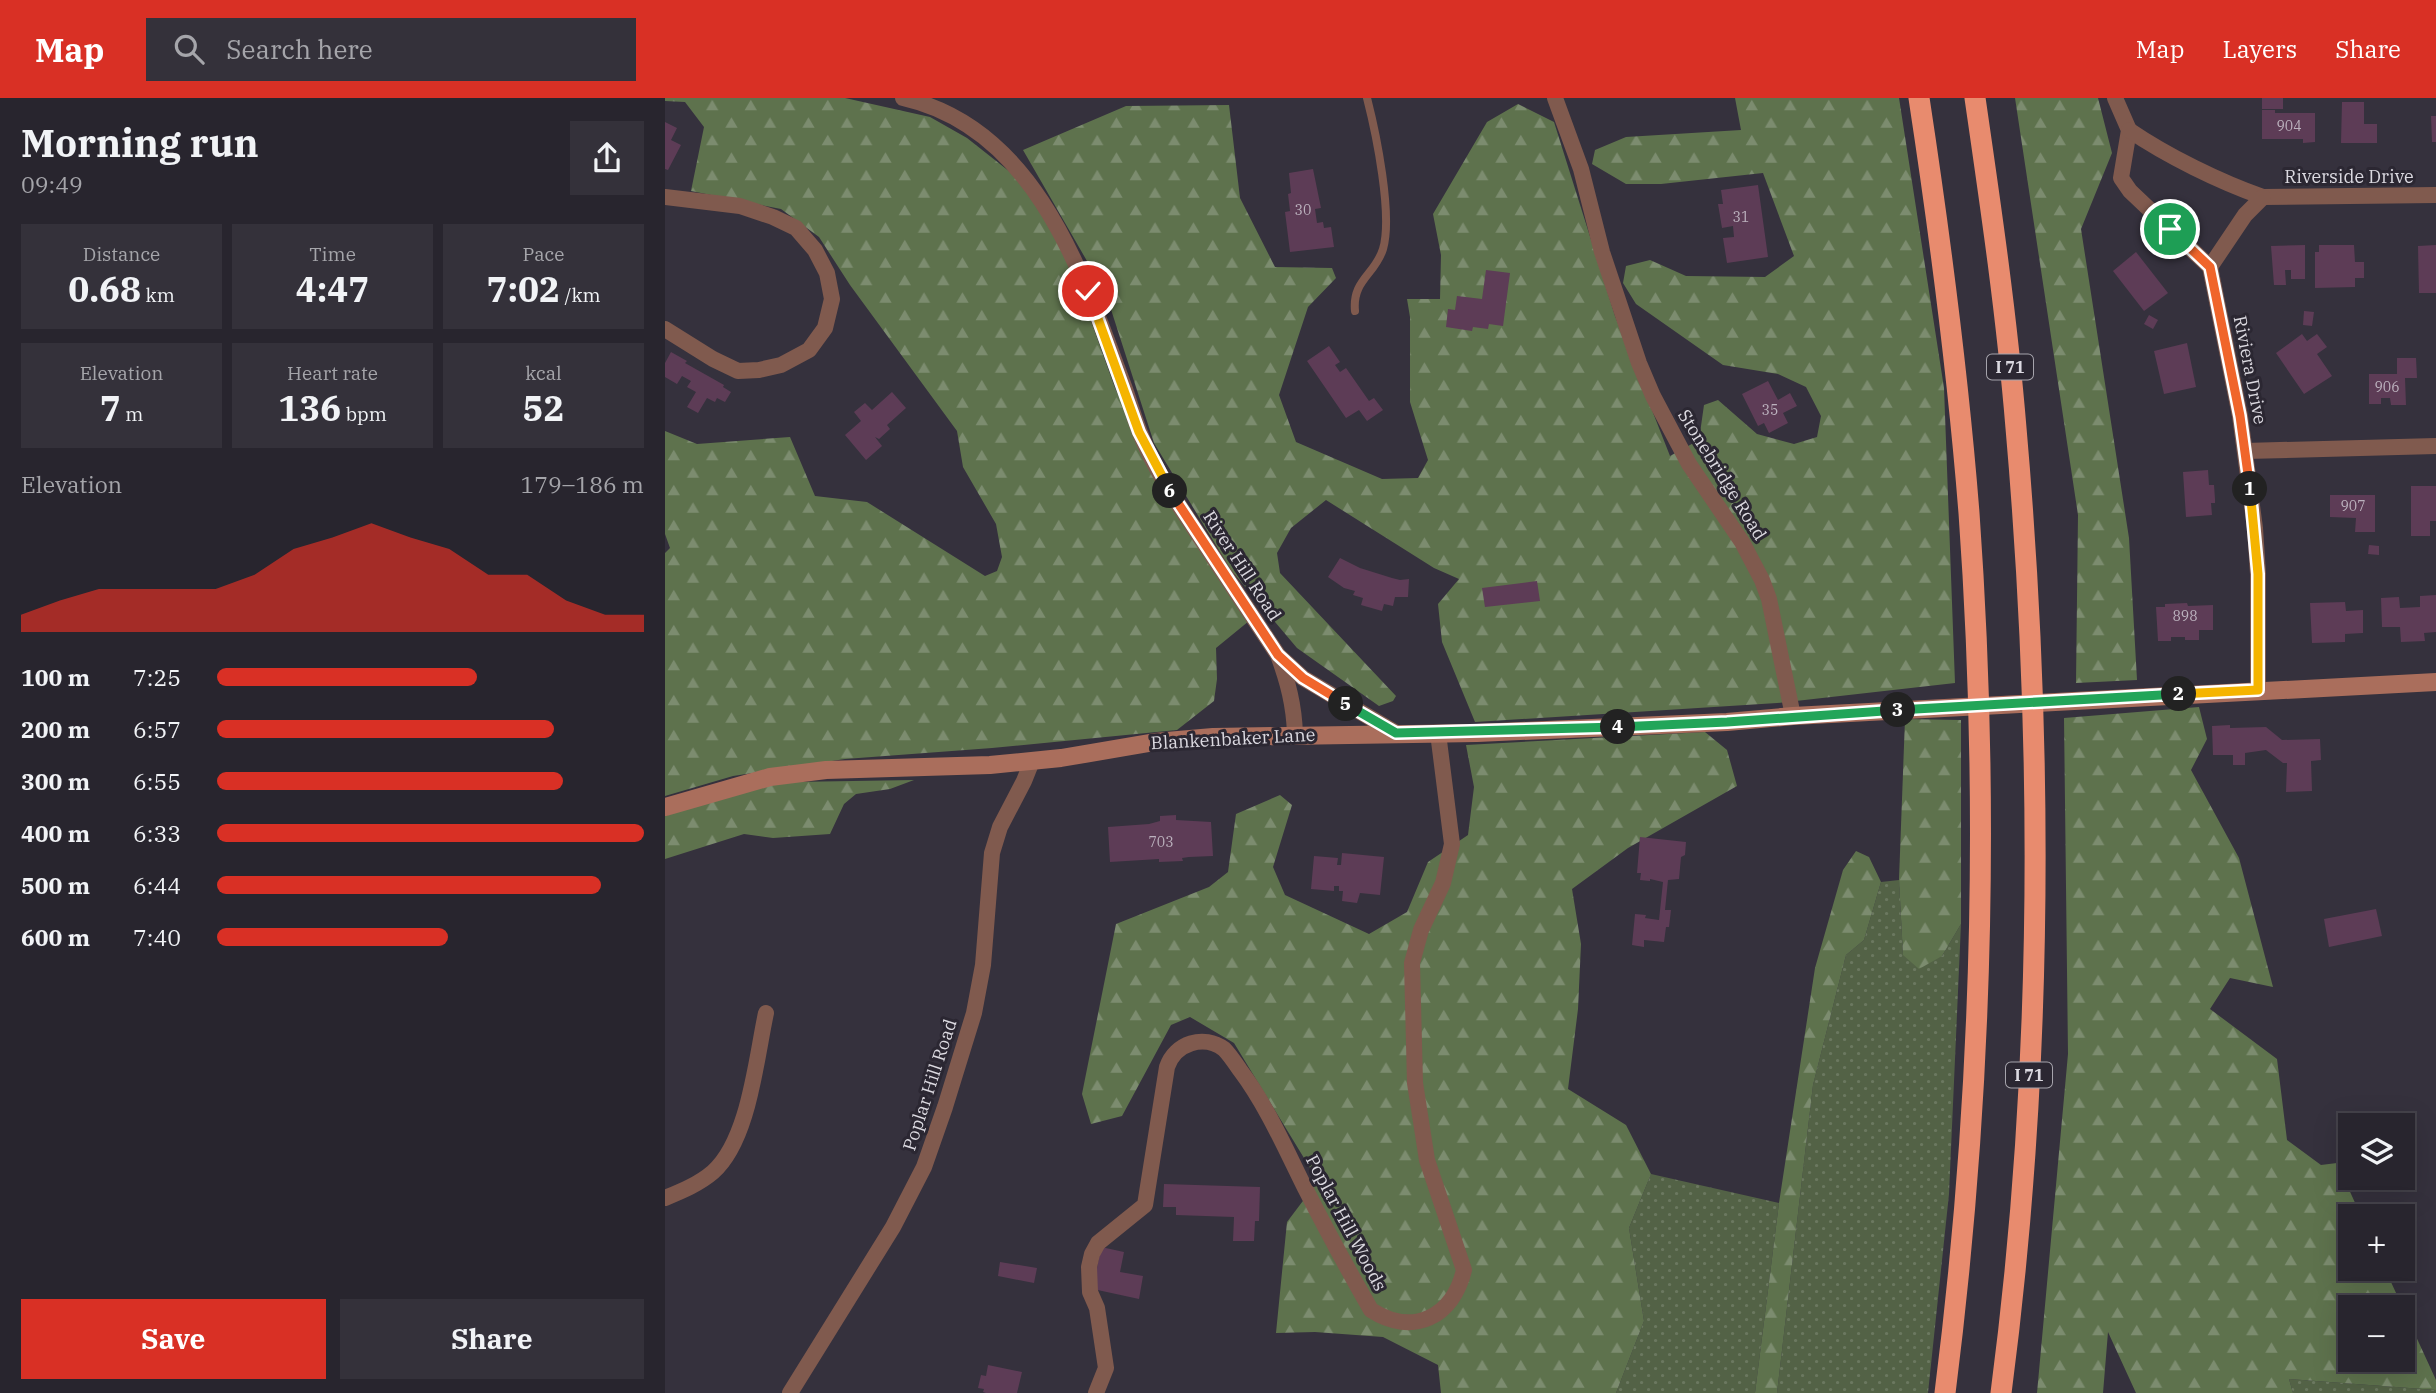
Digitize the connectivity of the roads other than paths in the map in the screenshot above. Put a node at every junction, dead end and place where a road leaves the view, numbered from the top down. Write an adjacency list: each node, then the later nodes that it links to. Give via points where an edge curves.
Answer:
1 (903, 98): 16 (street, River Hill Road, via 961,121 996,147 1030,184 1088,291 1147,450)
2 (1367, 98): 12 (lane, via 1381,169 1385,221 1383,248 1354,296)
3 (1555, 98): 19 (street, Stonebridge Road, via 1653,396 1689,464 1762,580)
4 (1919, 98): 29 (highway, via 1941,245 1969,514 1979,771 1980,890 1971,1127)
5 (1975, 98): 30 (highway, I 71, via 2016,426 2034,756 2029,1071)
6 (2115, 98): 7 (street)
7 (2129, 130): 10 (street, Riverside Drive); 11 (street, via 2121,178)
8 (2436, 195): 10 (street, Riverside Drive)
9 (665, 197): 13 (street, via 740,206 796,228 827,272 832,299 825,328 809,350 781,365 759,370 738,371)
10 (2263, 197): 11 (street, Riverside Drive)
11 (2210, 267): 15 (street, Riviera Drive)
12 (1355, 311)
13 (665, 329)
14 (2436, 446): 15 (street)
15 (2245, 450): 18 (street, Riviera Drive, via 2258,574)
16 (1278, 655): 20 (street, River Hill Road, via 1303,678); 22 (street, River Hill Road, via 1294,707)
17 (2436, 682): 18 (street, Blankenbaker Lane)
18 (2258, 690): 19 (street, Blankenbaker Lane)
19 (1793, 716): 21 (street, Blankenbaker Lane)
20 (1396, 733): 21 (street, Blankenbaker Lane); 22 (street, Blankenbaker Lane)
21 (1438, 733): 28 (street, Poplar Hill Woods, via 1451,844 1443,883 1421,930 1412,963 1415,1083 1427,1160 1464,1270 1460,1287 1447,1306 1428,1319 1397,1322 1371,1310 1256,1090 1226,1051 1201,1041 1187,1044 1167,1067 1145,1205 1098,1243 1092,1254 1090,1292 1097,1308 1106,1368)
22 (1294, 734): 23 (street, Blankenbaker Lane, via 1155,742)
23 (1032, 761): 24 (street, Blankenbaker Lane, via 770,777); 27 (street, Poplar Hill Road, via 992,853 974,1013 924,1167 894,1227)
24 (665, 807)
25 (766, 1013): 26 (street, via 746,1107 731,1148 714,1171)
26 (665, 1198)
27 (790, 1393)
28 (1096, 1393)
29 (1945, 1393)
30 (2001, 1393)

